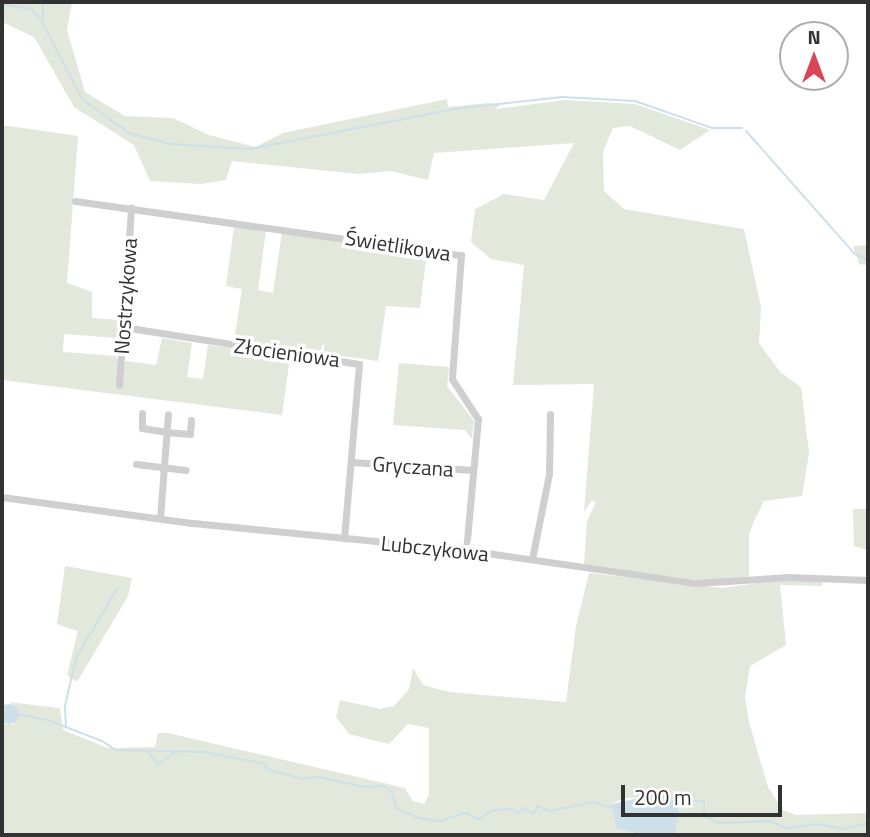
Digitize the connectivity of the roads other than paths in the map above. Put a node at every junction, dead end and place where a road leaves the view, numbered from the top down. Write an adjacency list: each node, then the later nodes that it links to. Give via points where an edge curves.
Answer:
1 (75, 201): 2 (street, Świetlikowa)
2 (131, 208): 3 (street, Nostrzykowa); 14 (street, Świetlikowa, via 457,252 462,260 452,379 478,419)
3 (123, 327): 4 (street, Nostrzykowa); 10 (street, Złocieniowa, via 359,364)
4 (119, 385)
5 (142, 413): 9 (street, via 142,428)
6 (168, 414): 9 (street)
7 (550, 414): 19 (street, via 549,474 535,526)
8 (191, 419): 9 (street, via 190,434)
9 (166, 432): 12 (street)
10 (352, 462): 14 (street, Gryczana); 17 (street, Złocieniowa)
11 (136, 464): 12 (street)
12 (163, 468): 13 (street); 16 (street)
13 (186, 470)
14 (473, 470): 18 (street, Świetlikowa)
15 (2, 497): 16 (street, Lubczykowa)
16 (160, 518): 17 (street, Lubczykowa)
17 (344, 538): 18 (street, Lubczykowa)
18 (466, 550): 19 (street, Lubczykowa)
19 (533, 559): 20 (street, Lubczykowa, via 623,576 716,585 788,577)
20 (868, 580)

